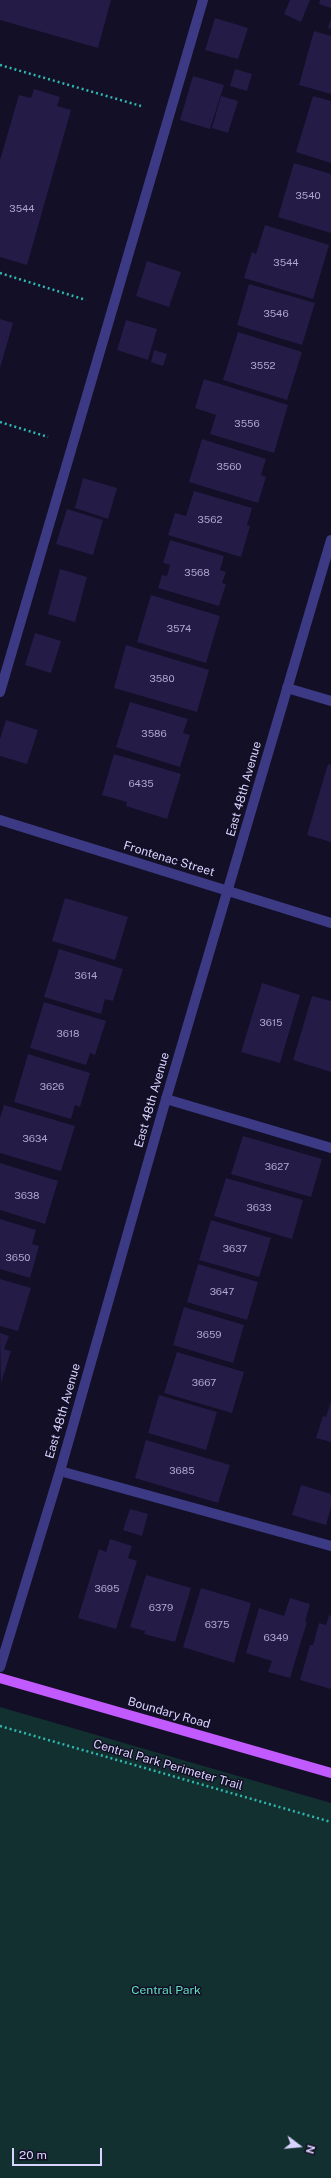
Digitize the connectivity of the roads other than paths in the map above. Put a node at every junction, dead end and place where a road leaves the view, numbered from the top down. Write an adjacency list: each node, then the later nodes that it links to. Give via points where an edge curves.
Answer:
1 (203, 0): 4 (street)
2 (331, 540): 3 (street, East 48th Avenue)
3 (287, 688): 5 (street); 7 (street, East 48th Avenue)
4 (0, 692)
5 (331, 701)
6 (0, 820): 7 (street, Frontenac Street)
7 (228, 891): 8 (street, Frontenac Street); 9 (street, East 48th Avenue)
8 (331, 923)
9 (166, 1099): 10 (street); 11 (street, East 48th Avenue)
10 (331, 1148)
11 (60, 1471): 12 (street); 13 (street, East 48th Avenue)
12 (331, 1546)
13 (0, 1667)
14 (0, 1678): 15 (main road, Boundary Road)
15 (331, 1774)

